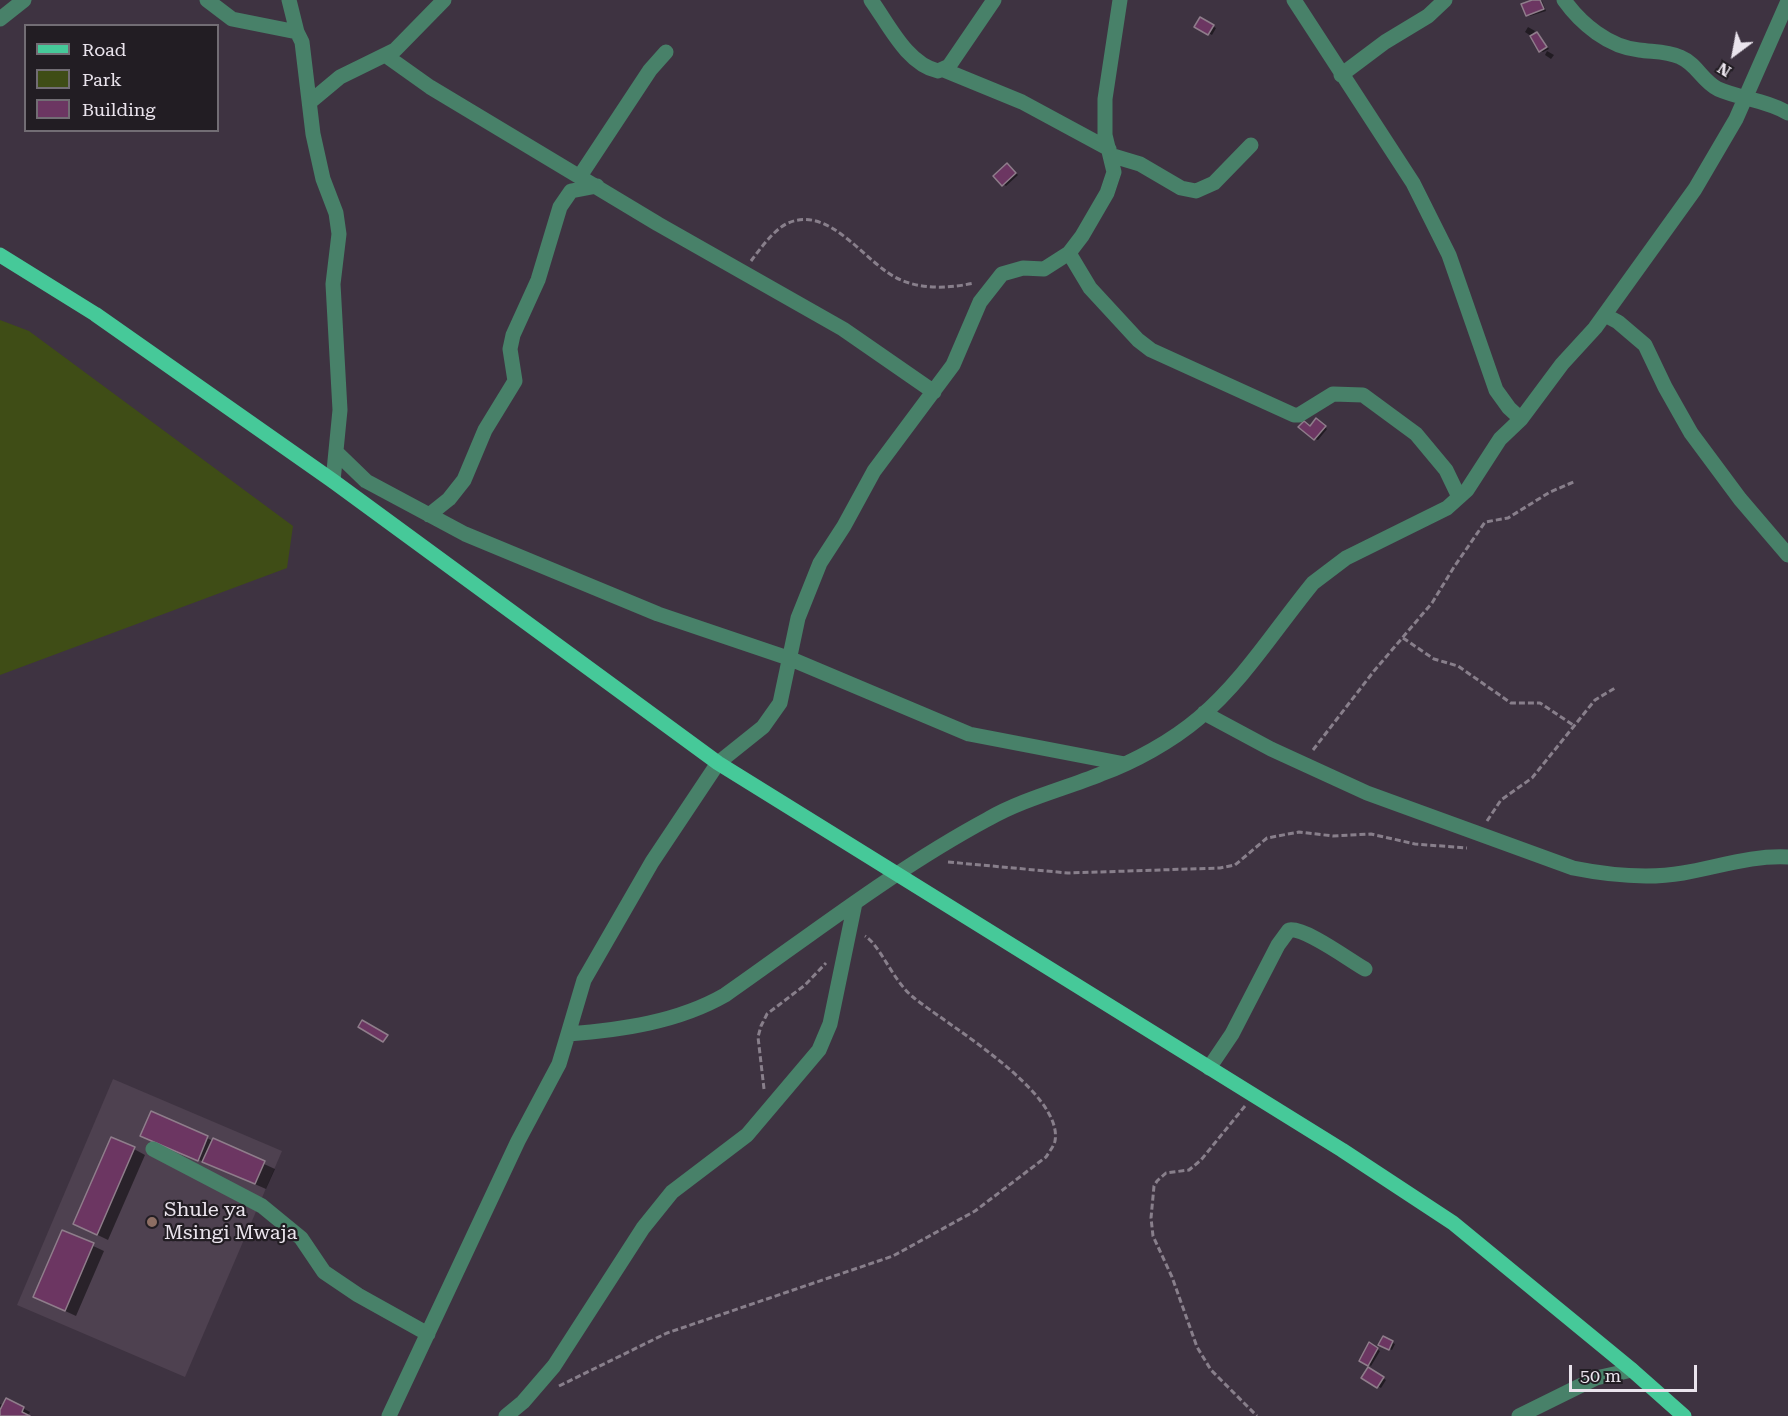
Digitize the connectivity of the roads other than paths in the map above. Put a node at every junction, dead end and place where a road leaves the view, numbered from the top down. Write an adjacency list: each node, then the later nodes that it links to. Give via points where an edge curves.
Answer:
1 (24, 0): 12 (street)
2 (207, 0): 13 (street, via 232,19 248,25)
3 (289, 0): 13 (street)
4 (444, 0): 15 (street)
5 (872, 0): 16 (street, via 919,62 934,70)
6 (994, 0): 16 (street)
7 (1120, 0): 22 (street, via 1105,99)
8 (1294, 0): 17 (street)
9 (1445, 0): 17 (street, via 1428,16)
10 (1564, 0): 18 (street, via 1604,37 1637,50 1677,55 1694,63 1715,87)
11 (1788, 1): 18 (street)
12 (0, 19)
13 (297, 32): 19 (street, via 302,42)
14 (666, 52): 23 (street)
15 (385, 55): 19 (street, via 340,77); 23 (street, via 430,87)
16 (944, 70): 22 (street, via 1022,102)
17 (1341, 75): 29 (street, via 1413,183 1449,255 1496,390)
18 (1747, 96): 20 (street); 27 (street, via 1695,189)
19 (310, 102): 30 (street, via 318,159 339,234 333,284 340,410)
20 (1788, 113)
21 (1251, 145): 22 (street, via 1214,183 1196,191 1181,188 1140,164)
22 (1109, 152): 25 (street, via 1114,172 1112,183 1083,236)
23 (580, 176): 24 (street)
24 (597, 186): 28 (street, via 843,329); 33 (street, via 571,191 560,207 538,280 513,335 510,350 515,381 485,430 464,480)
25 (1069, 253): 28 (street, via 1044,269 1011,270 997,279 980,302 953,365); 32 (street, via 1090,288 1151,350 1294,415 1333,393 1363,395 1416,434 1446,470)
26 (0, 255): 31 (main road, via 95,314)
27 (1605, 315): 29 (street); 34 (street, via 1645,345 1691,433)
28 (934, 392): 35 (street, via 874,471 820,563 798,618)
29 (1521, 419): 32 (street, via 1500,439)
30 (336, 452): 31 (street); 33 (street, via 366,481)
31 (333, 481): 37 (main road)
32 (1459, 497): 36 (street, via 1448,508 1346,558 1313,583 1243,673)
33 (429, 515): 35 (street, via 495,549 658,614)
34 (1788, 555)
35 (791, 659): 37 (street, via 784,695 769,721); 38 (street, via 969,734)
36 (1204, 713): 38 (street); 39 (street, via 1367,793 1559,864 1612,873 1681,873)
37 (718, 764): 40 (main road); 43 (street, via 652,861 594,962 577,1000)
38 (1125, 764): 40 (street, via 990,817)
39 (1788, 857)
40 (898, 875): 41 (street); 44 (main road)
41 (855, 903): 43 (street, via 703,1007 647,1023); 49 (street, via 840,986 824,1040 814,1057 732,1148 672,1192 643,1228 554,1366)
42 (1365, 969): 44 (street, via 1312,937 1289,930)
43 (568, 1034): 46 (street, via 559,1064 518,1141)
44 (1209, 1068): 47 (main road, via 1453,1223)
45 (153, 1149): 46 (street, via 262,1206 301,1238 324,1272 358,1296)
46 (428, 1334): 48 (street)
47 (1632, 1370): 50 (street, via 1596,1378); 51 (main road)
48 (389, 1416)
49 (506, 1416)
50 (1519, 1416)
51 (1684, 1416)

